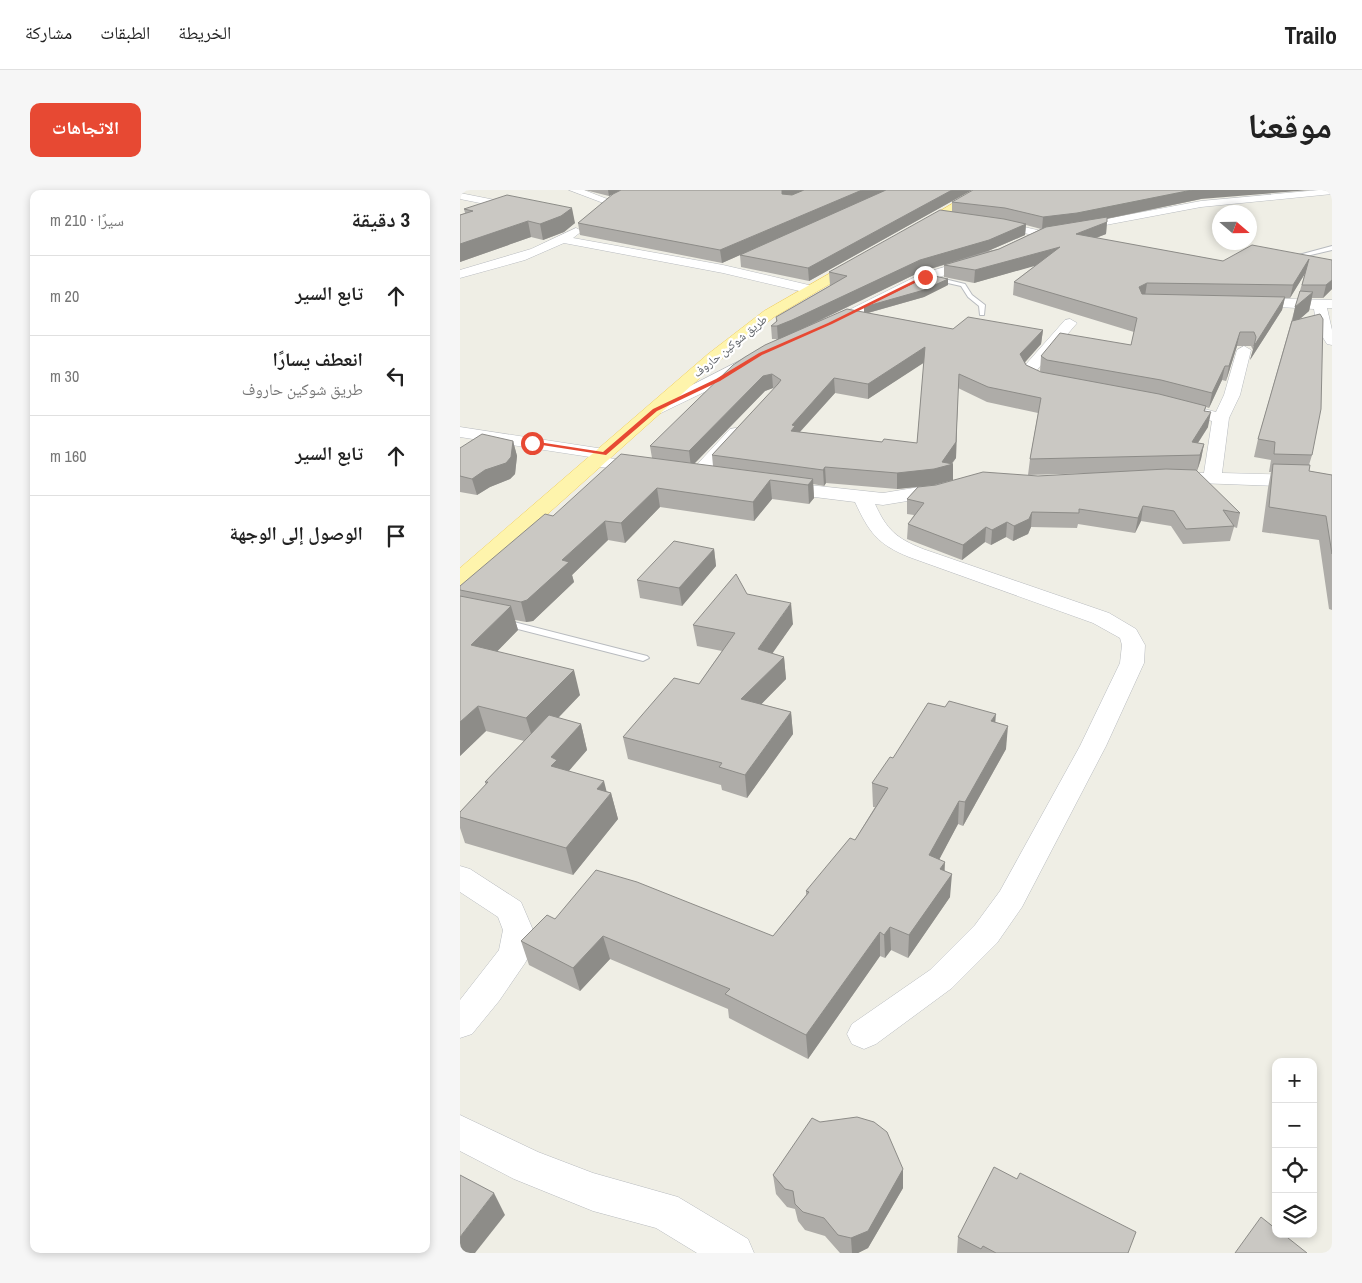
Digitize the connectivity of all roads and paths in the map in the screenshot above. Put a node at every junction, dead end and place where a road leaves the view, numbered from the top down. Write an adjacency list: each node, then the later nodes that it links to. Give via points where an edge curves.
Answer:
1 (574, 190): 5 (street)
2 (983, 190): 7 (main road)
3 (1332, 191): 11 (street, via 1201,204)
4 (460, 196): 6 (street)
5 (611, 203)
6 (531, 210)
7 (940, 216): 8 (street); 13 (main road)
8 (959, 218)
9 (977, 221): 11 (street)
10 (583, 226): 12 (street)
11 (1042, 234): 14 (street)
12 (564, 240): 21 (street); 22 (street)
13 (898, 240)
14 (1018, 245)
15 (1332, 248): 18 (lane)
16 (880, 249): 25 (main road, طريق شوكين حاروف)
17 (994, 256): 24 (street)
18 (1298, 256)
19 (468, 258): 21 (street)
20 (740, 261): 22 (street)
21 (494, 264): 23 (street)
22 (723, 269): 25 (street)
23 (460, 274)
24 (925, 277): 28 (lane, via 963,285 970,296 982,305); 30 (street)
25 (808, 289): 36 (main road, طريق شوكين حاروف, via 769,314 714,357)
26 (1240, 302): 27 (street)
27 (1326, 305): 31 (street, via 1324,328)
28 (982, 314)
29 (1070, 324): 34 (street, via 1028,371 1040,380)
30 (815, 331)
31 (1332, 341)
32 (1244, 350): 37 (street, via 1232,395)
33 (760, 354): 36 (street, via 718,380)
34 (1068, 385)
35 (1158, 402): 37 (street)
36 (655, 410): 40 (main road, طريق شوكين حاروف)
37 (1221, 418): 45 (street)
38 (746, 422): 43 (street)
39 (460, 432): 40 (street)
40 (600, 458): 41 (street); 51 (main road, طريق شوكين حاروف)
41 (659, 471)
42 (677, 474): 43 (street)
43 (696, 476): 46 (street)
44 (1153, 477): 45 (street)
45 (1212, 478): 47 (street)
46 (715, 479)
47 (1332, 482)
48 (959, 484): 50 (street, via 910,496)
49 (763, 486): 50 (street)
50 (863, 499): 56 (street, via 878,531 887,540 1101,618 1132,637 1135,648 1132,663 1093,746 1011,899 986,934 941,979)
51 (460, 580)
52 (489, 620): 53 (lane, via 537,629)
53 (643, 658)
54 (460, 877): 55 (street, via 510,910 518,930 514,954)
55 (460, 1024)
56 (864, 1034)
57 (460, 1132): 58 (street, via 527,1166 593,1192 664,1211)
58 (734, 1253)

